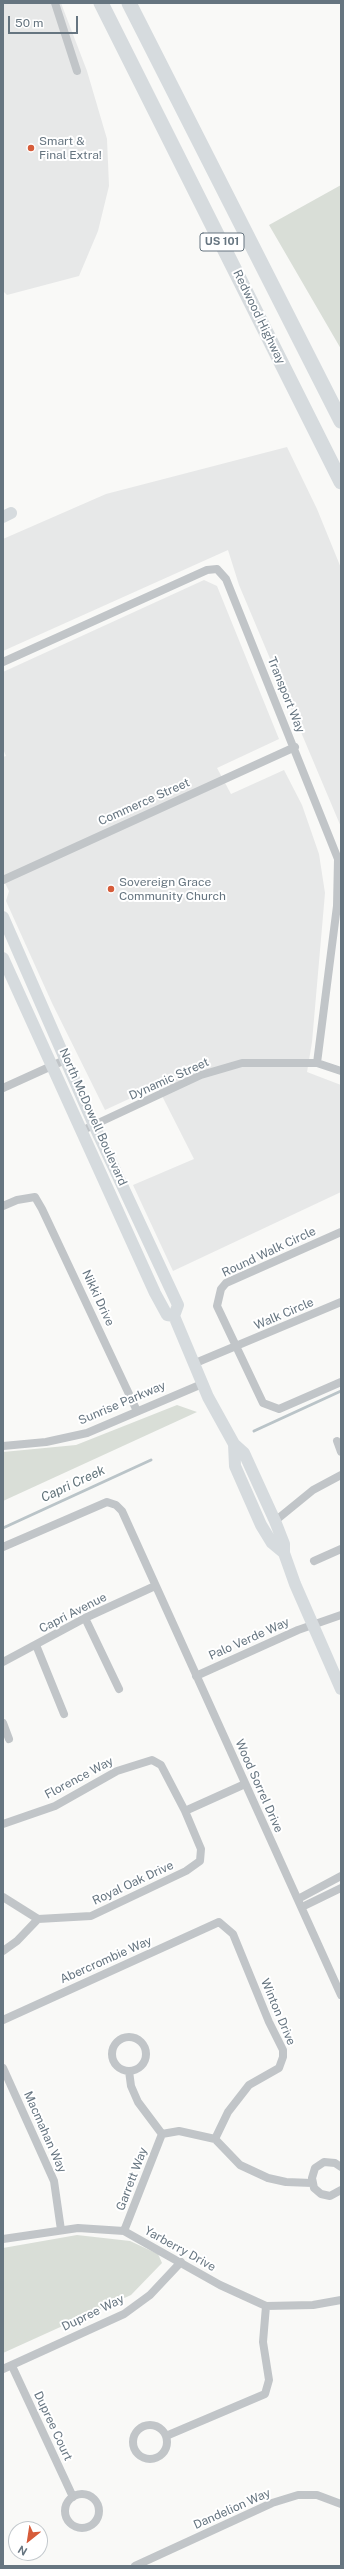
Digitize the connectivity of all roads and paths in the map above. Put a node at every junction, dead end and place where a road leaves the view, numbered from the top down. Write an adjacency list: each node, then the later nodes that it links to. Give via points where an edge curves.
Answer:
1 (55, 3): 4 (street)
2 (101, 3): 6 (highway, Redwood Highway / US 101)
3 (129, 3): 5 (highway, Redwood Highway / US 101)
4 (77, 72)
5 (341, 421)
6 (341, 482)
7 (3, 662): 8 (street, Transport Way, via 207,570 217,569 226,579)
8 (294, 747): 9 (street, Commerce Street); 13 (street, Transport Way, via 338,859 337,906)
9 (3, 880)
10 (3, 917): 12 (main road, North McDowell Boulevard)
11 (3, 958): 14 (main road, North McDowell Boulevard)
12 (66, 1059): 14 (street); 17 (main road, North McDowell Boulevard)
13 (317, 1063): 15 (street, Dynamic Street); 17 (street, Dynamic Street, via 242,1063 201,1075)
14 (52, 1065): 16 (street); 18 (main road, North McDowell Boulevard)
15 (341, 1071)
16 (3, 1088)
17 (94, 1125): 18 (street, Dynamic Street); 22 (main road, North McDowell Boulevard, via 178,1305)
18 (81, 1131): 22 (main road, North McDowell Boulevard, via 155,1293 167,1315)
19 (3, 1206): 27 (street, Nikki Drive, via 35,1197)
20 (341, 1232): 23 (street, Round Walk Circle, via 226,1283 221,1289 217,1306)
21 (341, 1302): 23 (street, Walk Circle)
22 (174, 1316): 24 (main road, North McDowell Boulevard)
23 (236, 1347): 24 (street); 25 (street, Round Walk Circle, via 263,1403 279,1408)
24 (193, 1364): 26 (main road, North McDowell Boulevard)
25 (341, 1382)
26 (202, 1384): 27 (street, Sunrise Parkway); 29 (main road, North McDowell Boulevard)
27 (137, 1411): 30 (street, Sunrise Parkway, via 87,1432 46,1442)
28 (337, 1441): 31 (street)
29 (234, 1444): 33 (main road, North McDowell Boulevard, via 244,1453); 36 (main road, North McDowell Boulevard, via 235,1466 261,1525 272,1544)
30 (3, 1446)
31 (341, 1452)
32 (341, 1475): 33 (street, via 312,1490)
33 (275, 1521): 36 (main road, North McDowell Boulevard, via 284,1544)
34 (3, 1547): 38 (street, Wood Sorrel Drive, via 107,1502 116,1505 122,1511)
35 (341, 1550): 37 (street)
36 (284, 1553): 41 (main road, North McDowell Boulevard)
37 (314, 1561)
38 (155, 1586): 40 (street, Capri Avenue); 44 (street, Wood Sorrel Drive)
39 (341, 1615): 41 (street)
40 (86, 1618): 42 (street, Capri Avenue); 45 (street)
41 (312, 1625): 44 (street, Palo Verde Way); 46 (main road, North McDowell Boulevard)
42 (36, 1645): 43 (street, Capri Avenue); 47 (street)
43 (3, 1662)
44 (196, 1676): 50 (street, Wood Sorrel Drive)
45 (119, 1689)
46 (341, 1689)
47 (64, 1714)
48 (3, 1724): 49 (street)
49 (9, 1739)
50 (245, 1784): 51 (street); 56 (street, Wood Sorrel Drive)
51 (185, 1811): 52 (street, Florence Way, via 161,1765 152,1760 116,1771 55,1806); 57 (street, Royal Oak Drive, via 201,1849 200,1861 186,1871 92,1916)
52 (3, 1824)
53 (341, 1876): 56 (street)
54 (341, 1888): 56 (street)
55 (3, 1897): 57 (street)
56 (300, 1903): 60 (street, Wood Sorrel Drive)
57 (38, 1919): 59 (street, via 17,1941)
58 (220, 1922): 61 (street, Abercrombie Way); 65 (street, Winton Drive, via 233,1934 283,2050 283,2057 279,2068 249,2086 228,2112)
59 (3, 1951)
60 (341, 1995)
61 (3, 2020)
62 (3, 2068): 69 (street, Macmahan Way, via 54,2181)
63 (129, 2071): 63 (street, via 139,2067 146,2053 142,2043 133,2037 122,2038 114,2046 112,2057 118,2067); 64 (street, via 131,2086 138,2102)
64 (162, 2134): 65 (street, via 179,2131); 70 (street, Garrett Way)
65 (214, 2139): 67 (street, via 240,2165 268,2178)
66 (341, 2167): 67 (street, via 329,2162 319,2164 312,2173)
67 (312, 2183): 68 (street, via 317,2191 326,2195)
68 (341, 2190)
69 (61, 2230): 70 (street, Yarberry Drive, via 78,2228); 71 (street, Yarberry Drive)
70 (124, 2231): 72 (street, Yarberry Drive)
71 (3, 2239)
72 (181, 2262): 74 (street, Yarberry Drive, via 220,2285); 75 (street, Dupree Way, via 150,2295 124,2314)
73 (341, 2300): 74 (street, Yarberry Drive, via 313,2305)
74 (266, 2306): 77 (street, via 263,2342 269,2380 265,2394)
75 (12, 2366): 76 (street, Dupree Way); 78 (street, Dupree Court)
76 (3, 2369)
77 (166, 2436): 77 (street, via 160,2427 149,2424 138,2429 133,2444 138,2454 148,2459 154,2458 166,2448)
78 (73, 2497): 78 (street, via 65,2511 68,2521 77,2528 88,2528 100,2515 98,2503 90,2495 78,2494)
79 (341, 2504): 80 (street, Dandelion Way, via 316,2494 298,2494 272,2503)
80 (135, 2566)

